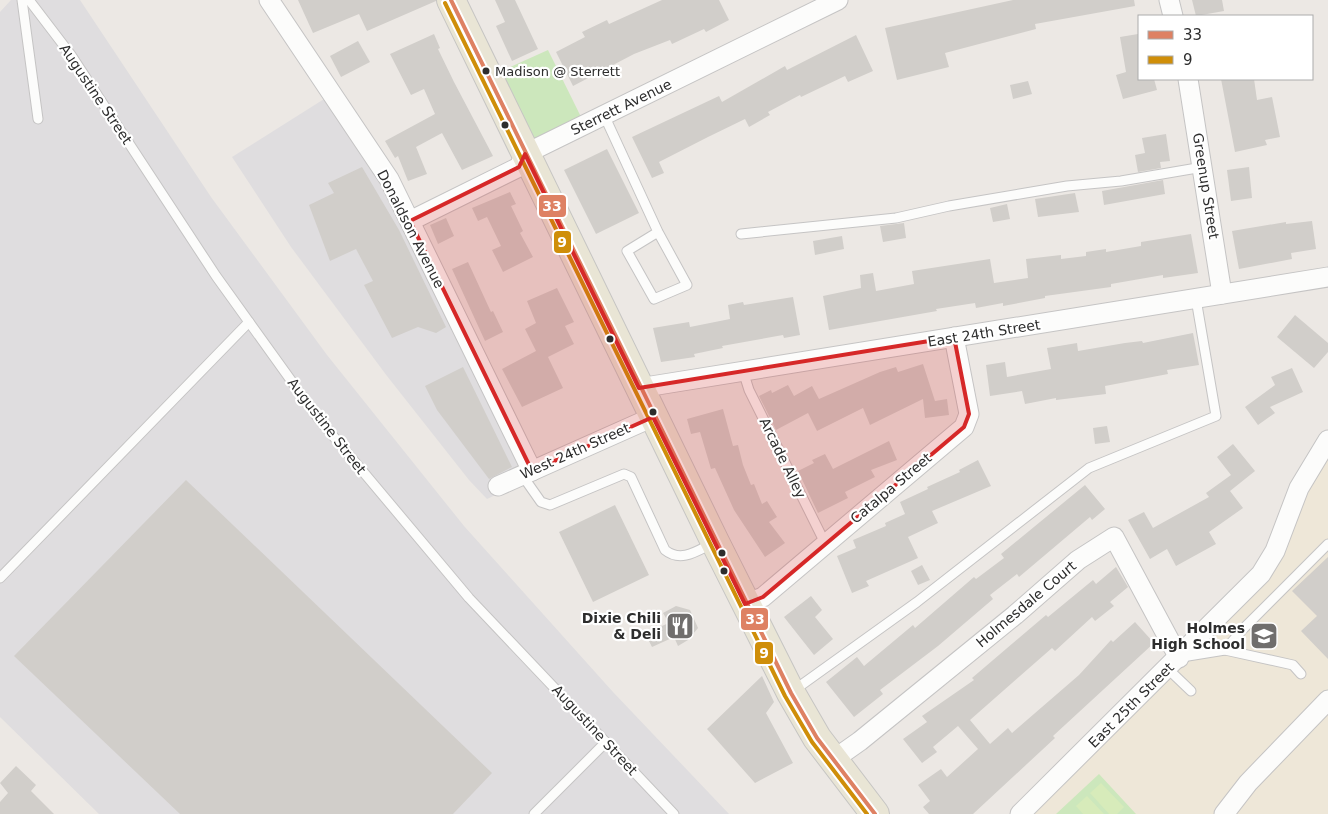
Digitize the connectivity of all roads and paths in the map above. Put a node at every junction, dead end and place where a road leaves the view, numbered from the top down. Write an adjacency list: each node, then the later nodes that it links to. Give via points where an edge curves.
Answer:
1 (22, 0): 10 (lane)
2 (30, 0): 19 (lane, Augustine Street, via 71,55)
3 (269, 0): 13 (street, Donaldson Avenue, via 389,179)
4 (451, 0): 11 (main road)
5 (838, 0): 9 (street, Sterrett Avenue)
6 (1169, 0): 7 (street)
7 (1173, 15)
8 (1188, 80): 12 (street, Greenup Street)
9 (604, 115): 11 (street, Sterrett Avenue); 14 (lane)
10 (38, 119)
11 (526, 154): 13 (street, Sterrett Avenue, via 519,167); 22 (main road)
12 (1204, 167): 15 (lane, via 1121,181 1057,187 896,218); 17 (street, Greenup Street)
13 (410, 221): 25 (street, Donaldson Avenue)
14 (658, 232): 14 (lane, via 687,285 654,299 627,252)
15 (741, 234)
16 (1328, 277): 17 (street, East 24th Street)
17 (1222, 294): 18 (street, East 24th Street)
18 (1196, 299): 20 (street, East 24th Street); 36 (lane, via 1216,416 1089,468 917,602)
19 (249, 322): 30 (lane); 38 (lane, Augustine Street, via 318,418 463,590)
20 (954, 337): 21 (street, East 24th Street); 28 (street, Catalpa Street, via 969,414 964,427)
21 (742, 371): 22 (street, East 24th Street); 28 (lane, Arcade Alley)
22 (639, 388): 23 (main road)
23 (653, 417): 25 (street, West 24th Street); 27 (main road)
24 (1326, 446): 33 (street, East 25th Street, via 1299,488 1270,562)
25 (527, 473): 26 (street, West 24th Street); 27 (lane, via 541,502 550,505 624,474 630,478 665,550 672,556 683,557)
26 (498, 486)
27 (715, 542): 31 (main road)
28 (826, 544): 31 (street, Catalpa Street, via 763,596)
29 (1328, 544): 32 (lane)
30 (0, 578)
31 (745, 604): 36 (main road)
32 (1225, 650): 33 (lane); 34 (lane, via 1293,665)
33 (1173, 663): 35 (lane); 39 (street, Holmesdale Court, via 1114,537 1078,560 1015,615); 43 (street, East 25th Street)
34 (1301, 674)
35 (1191, 691)
36 (790, 693): 39 (main road)
37 (1328, 700): 44 (street, via 1248,783)
38 (606, 742): 40 (lane); 41 (lane, Augustine Street)
39 (833, 760): 42 (main road)
40 (534, 814)
41 (674, 814)
42 (875, 814)
43 (1020, 814)
44 (1224, 814)

